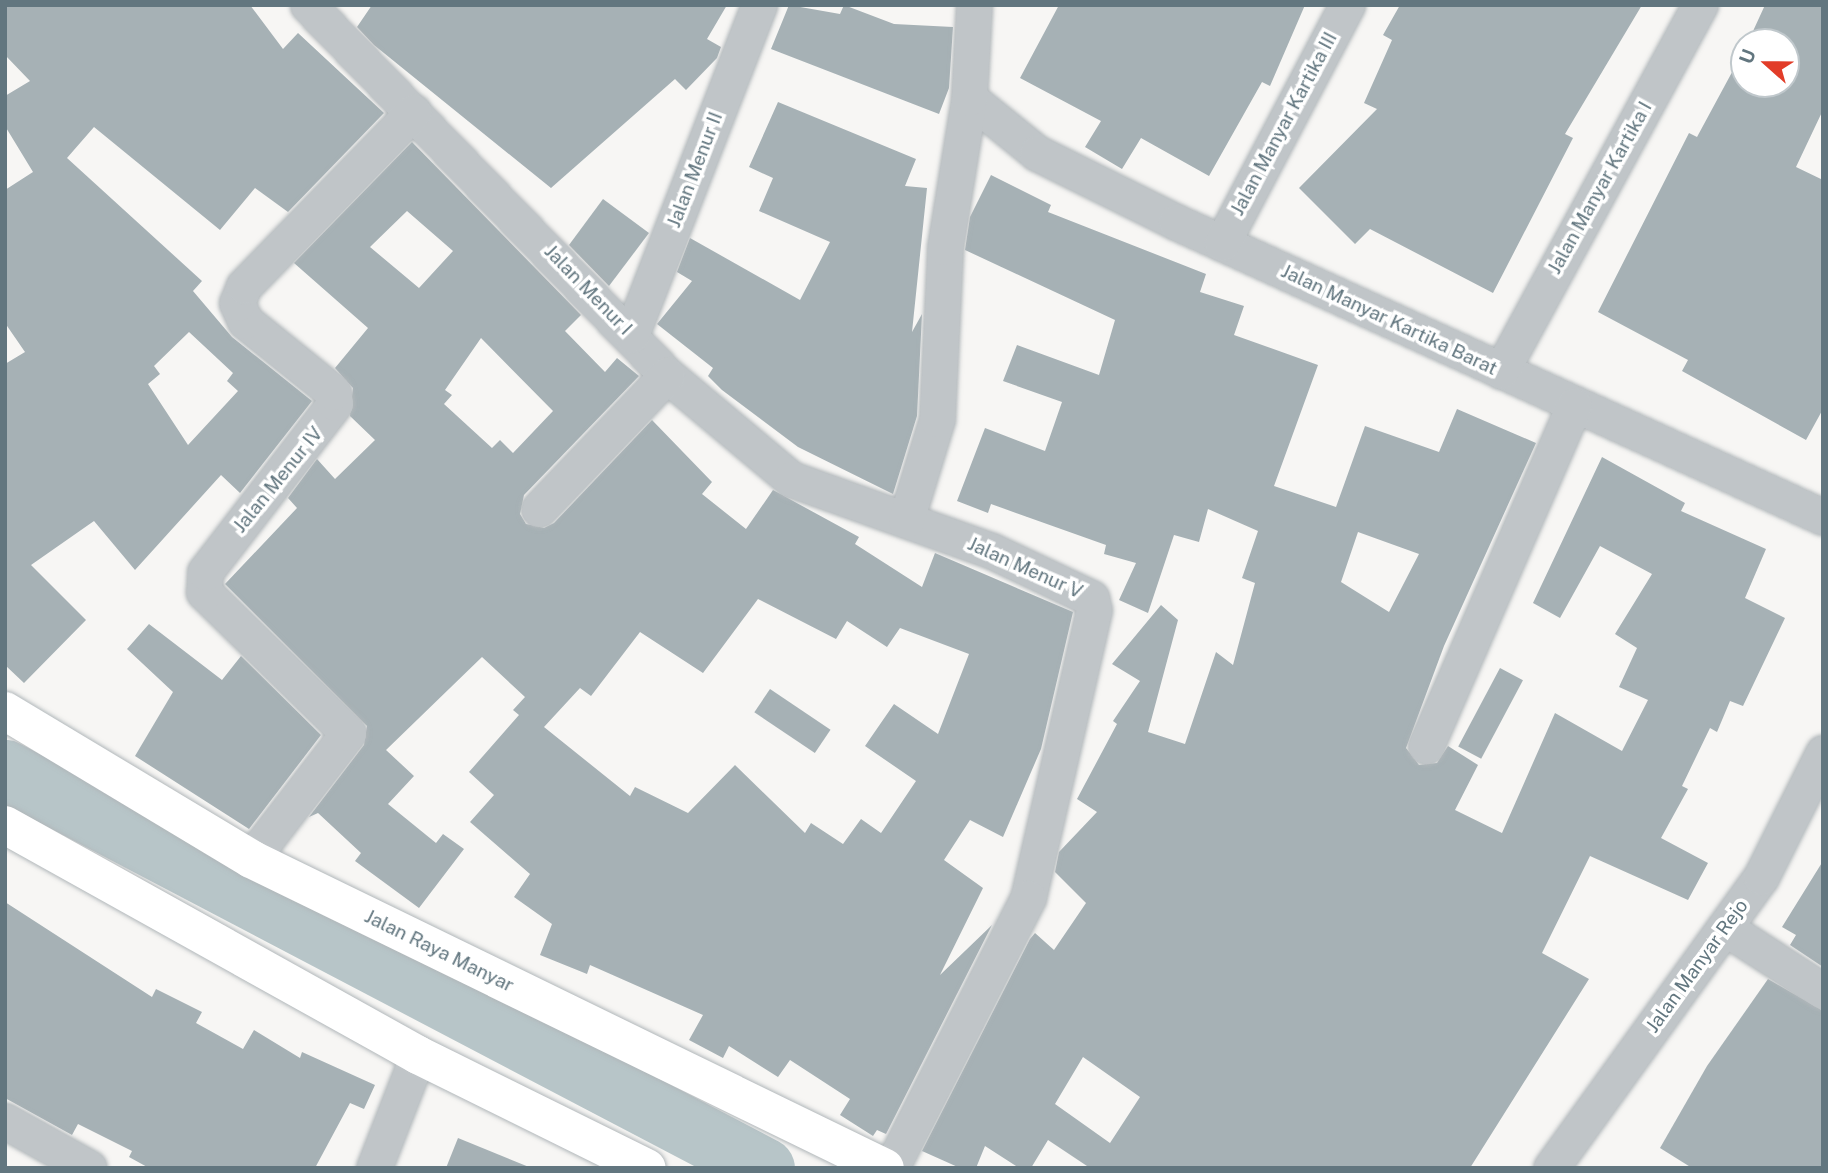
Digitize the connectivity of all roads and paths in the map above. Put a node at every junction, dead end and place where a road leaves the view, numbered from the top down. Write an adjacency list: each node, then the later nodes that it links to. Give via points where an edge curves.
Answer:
1 (308, 5): 7 (street, Jalan Menur I)
2 (759, 5): 9 (street, Jalan Menur II)
3 (974, 5): 6 (street)
4 (1347, 5): 8 (street, Jalan Manyar Kartika III)
5 (1700, 5): 10 (street, Jalan Manyar Kartika I)
6 (969, 99): 8 (street, Jalan Manyar Kartika Barat, via 1037,153); 15 (street, via 949,204 937,419)
7 (412, 112): 9 (street, Jalan Menur I); 20 (street, Jalan Menur IV, via 244,286 237,303 245,321 333,392 335,403 205,572 204,592 348,733)
8 (1222, 243): 10 (street, Jalan Manyar Kartika Barat)
9 (631, 335): 11 (street, Jalan Menur I)
10 (1501, 371): 12 (street, Jalan Manyar Kartika Barat)
11 (667, 375): 13 (street); 15 (street, Jalan Menur I, via 791,479)
12 (1574, 406): 14 (street, Jalan Manyar Kartika Barat); 17 (street)
13 (539, 509)
14 (1823, 517)
15 (906, 520): 29 (street, Jalan Menur V, via 1083,591 1094,610 1028,898)
16 (5, 711): 20 (main road, Jalan Raya Manyar)
17 (1426, 746)
18 (1823, 753): 21 (street, Jalan Manyar Rejo, via 1788,828)
19 (5, 825): 23 (main road)
20 (251, 859): 28 (main road, Jalan Raya Manyar)
21 (1727, 929): 22 (street); 30 (street, Jalan Manyar Rejo)
22 (1823, 992)
23 (418, 1055): 26 (street); 27 (main road)
24 (5, 1121): 25 (street)
25 (76, 1165)
26 (374, 1168)
27 (647, 1168)
28 (885, 1168)
29 (891, 1168)
30 (1551, 1168)

